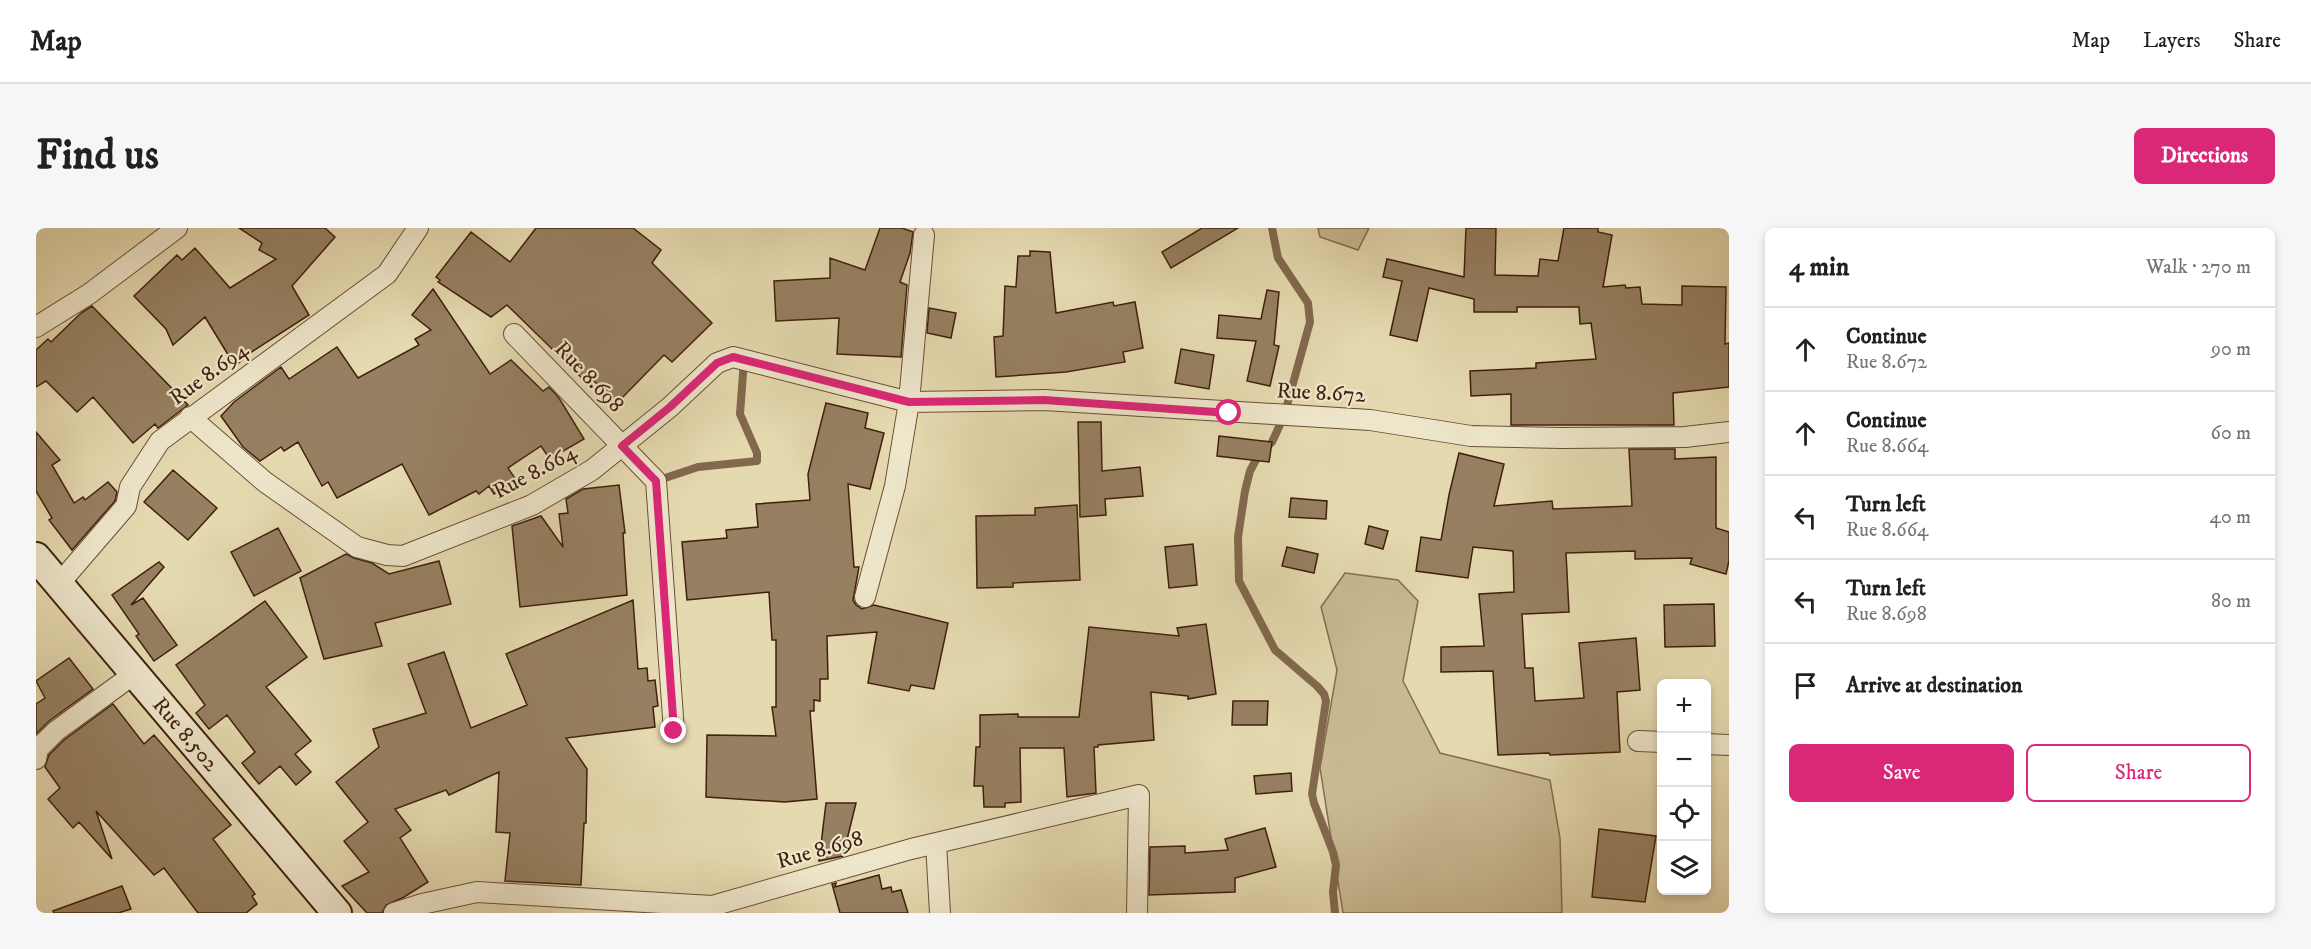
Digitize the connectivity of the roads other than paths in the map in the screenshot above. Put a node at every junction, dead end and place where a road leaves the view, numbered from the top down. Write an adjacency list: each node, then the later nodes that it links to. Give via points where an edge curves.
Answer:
1 (177, 228): 4 (street, via 89,294)
2 (418, 228): 7 (street, Rue 8.694, via 387,274)
3 (924, 235): 6 (street)
4 (36, 327)
5 (514, 334): 9 (street, Rue 8.698)
6 (909, 402): 8 (street, Rue 8.672, via 1044,400 1370,420 1471,436 1685,437); 9 (street, Rue 8.664, via 733,357 717,363); 12 (street, via 895,486)
7 (190, 417): 9 (street, Rue 8.664, via 265,482 357,547 387,555 403,556 532,506 592,470); 11 (street, Rue 8.694, via 160,441 130,487 126,506)
8 (1729, 432)
9 (622, 446): 14 (street, Rue 8.698, via 656,481)
10 (36, 557): 11 (main road, Rue 8.502)
11 (58, 585): 13 (main road, Rue 8.502)
12 (866, 597)
13 (134, 674): 19 (street, via 56,731 38,749); 21 (main road, Rue 8.502)
14 (674, 731)
15 (1638, 741): 16 (street)
16 (1657, 742)
17 (1711, 744): 18 (street)
18 (1729, 745)
19 (36, 759)
20 (936, 843): 22 (street, Rue 8.698, via 712,906 477,892); 23 (street); 24 (street, Rue 8.698, via 1139,795)
21 (336, 913)
22 (394, 913)
23 (940, 913)
24 (1137, 913)

